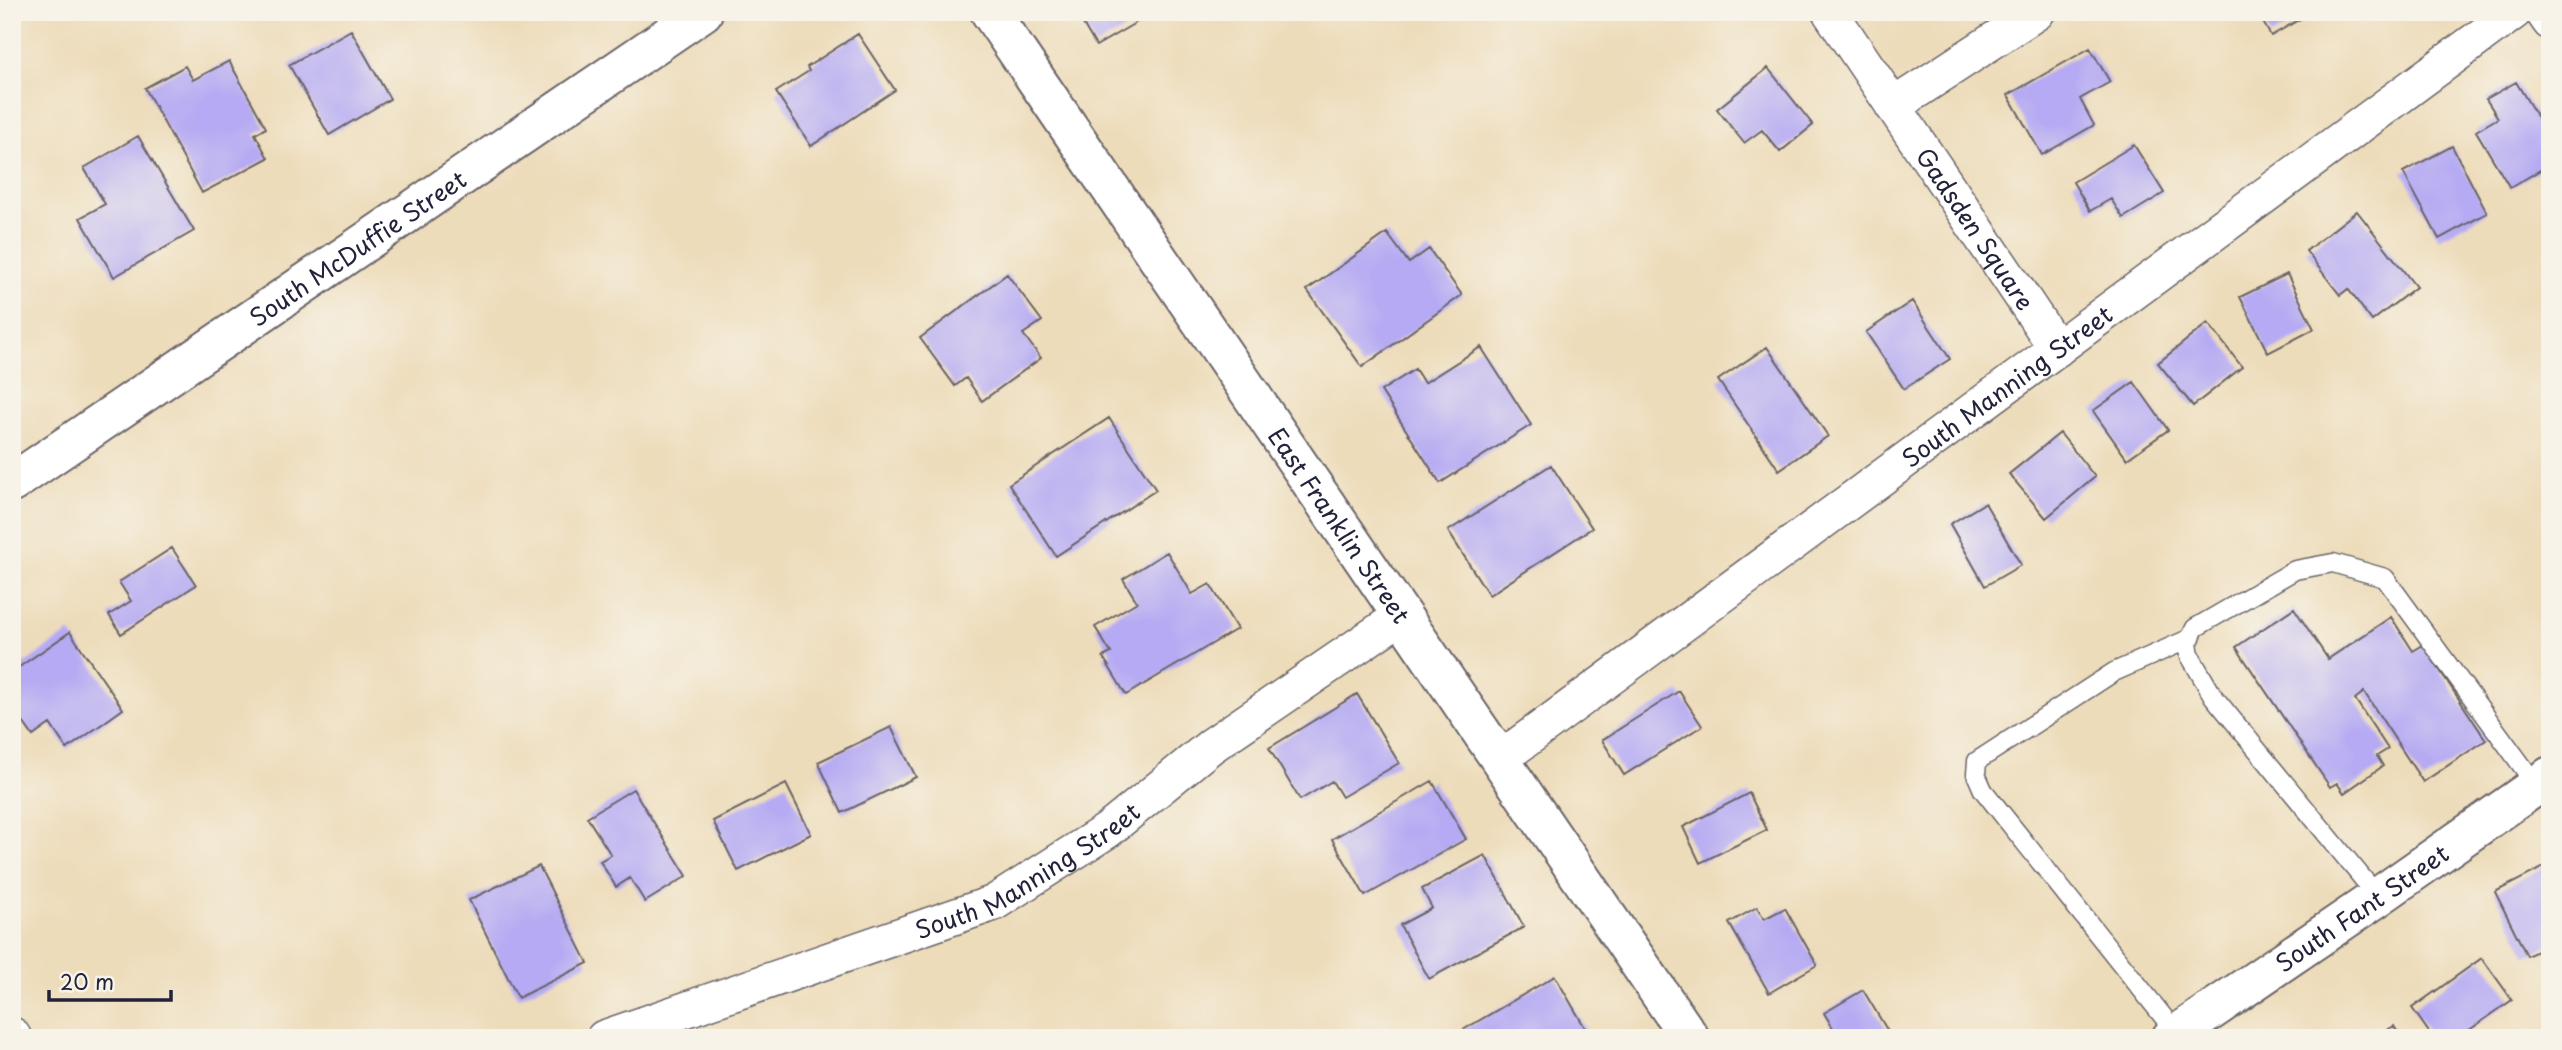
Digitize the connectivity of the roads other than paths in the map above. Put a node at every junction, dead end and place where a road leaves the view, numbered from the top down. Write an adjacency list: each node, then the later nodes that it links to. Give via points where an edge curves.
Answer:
1 (703, 12): 10 (street, South McDuffie Street)
2 (990, 12): 11 (street, East Franklin Street)
3 (1830, 12): 8 (street, Gadsden Square)
4 (2037, 12): 8 (street)
5 (2514, 12): 9 (street, South Manning Street)
6 (2543, 12): 7 (street)
7 (2550, 22)
8 (1893, 106): 9 (street, Gadsden Square)
9 (2057, 349): 13 (street, South Manning Street)
10 (12, 483)
11 (1403, 615): 13 (street, East Franklin Street); 17 (street, South Manning Street, via 1211,746 1108,830 994,903)
12 (2190, 638): 14 (lane, via 2195,628 2295,570 2333,563 2385,578); 15 (lane, via 2190,656 2213,696); 16 (lane, via 2113,672 1977,761 1976,774 1983,790)
13 (1501, 758): 18 (street, East Franklin Street)
14 (2543, 780): 15 (street, South Fant Street)
15 (2378, 897): 16 (street, South Fant Street)
16 (2174, 1036)
17 (604, 1038)
18 (1690, 1038)

